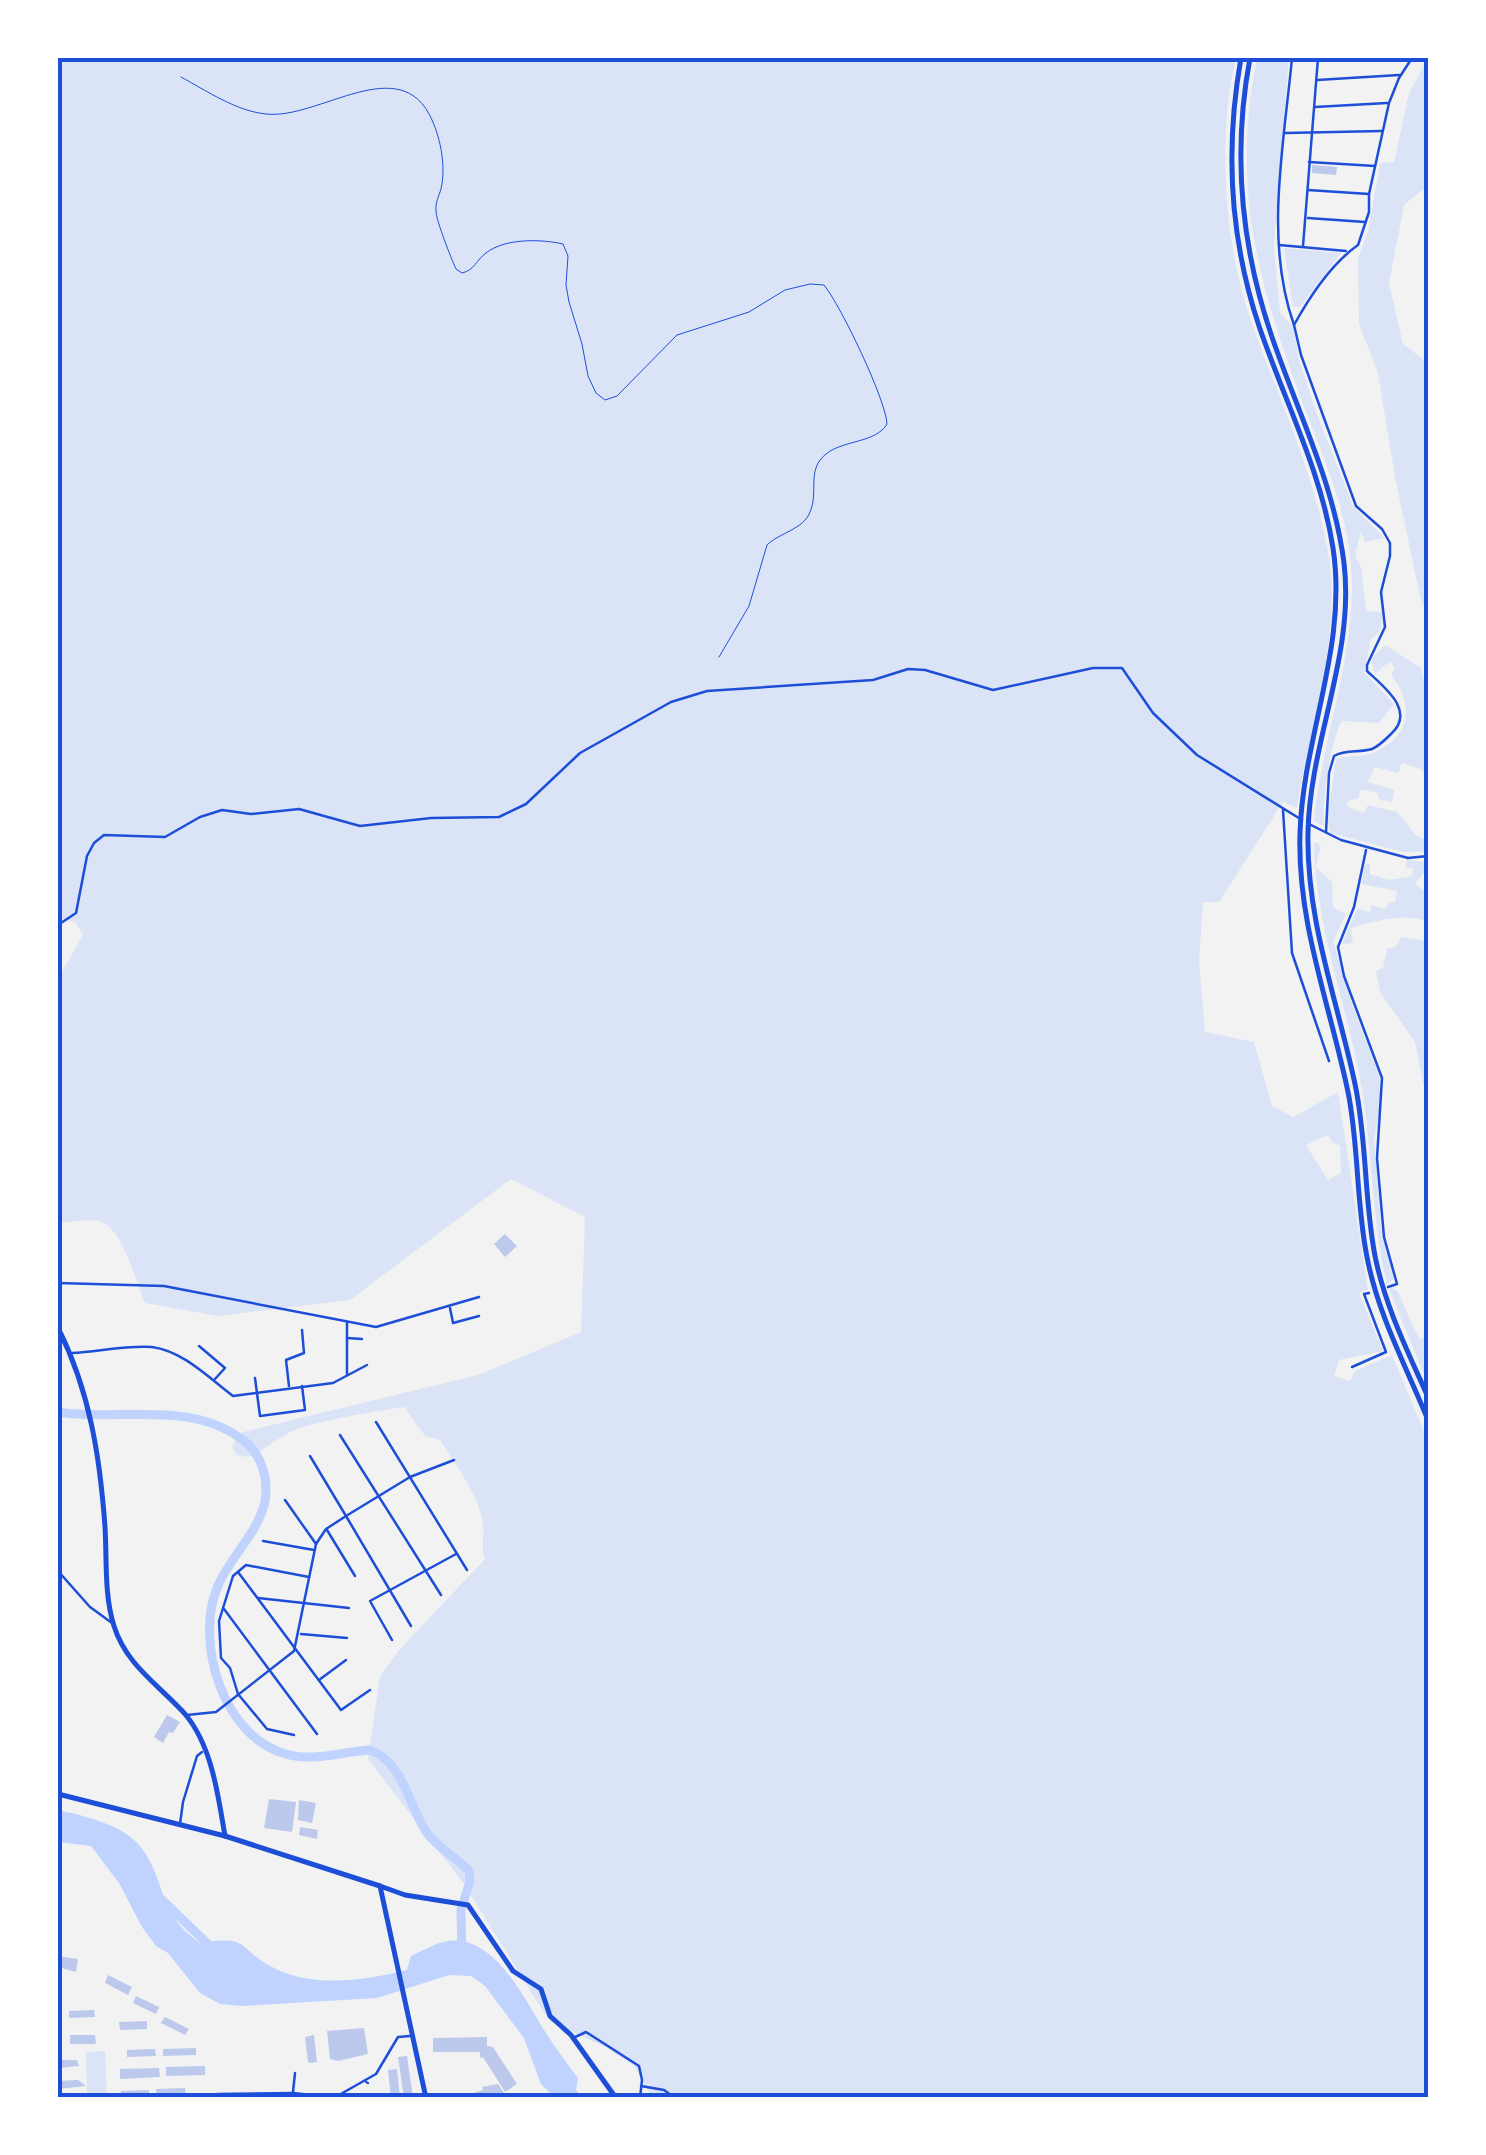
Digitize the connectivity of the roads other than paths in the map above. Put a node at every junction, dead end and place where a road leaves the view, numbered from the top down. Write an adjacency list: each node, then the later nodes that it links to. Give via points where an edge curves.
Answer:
1 (1241, 58): 53 (main road, via 1232,150 1241,262 1316,477 1336,567 1335,635 1301,812 1302,897 1349,1097 1370,1272)
2 (1250, 58): 52 (main road, via 1239,154 1250,261 1326,480 1344,568 1341,652 1310,807 1312,902 1358,1096 1379,1273)
3 (1292, 58): 11 (street)
4 (1318, 58): 7 (street)
5 (1412, 58): 6 (street)
6 (1401, 75): 7 (street); 8 (street)
7 (1316, 80): 9 (street)
8 (1388, 103): 9 (street); 10 (street)
9 (1314, 107): 12 (street)
10 (1384, 131): 12 (street); 14 (street)
11 (1285, 133): 12 (street); 19 (street)
12 (1310, 134): 13 (street)
13 (1308, 162): 14 (street); 15 (street)
14 (1376, 166): 16 (street)
15 (1306, 190): 16 (street); 17 (street)
16 (1369, 194): 18 (street)
17 (1306, 218): 18 (street); 20 (street)
18 (1366, 222): 21 (street, via 1358,245)
19 (1278, 244): 20 (street); 22 (street)
20 (1303, 246): 21 (street)
21 (1348, 251): 22 (street)
22 (1294, 325): 24 (street, via 1356,506 1390,544 1381,592 1386,623 1367,665 1402,714 1398,727 1374,748 1334,756)
23 (1285, 810): 24 (street); 27 (street, via 1197,756 1122,668 993,690 908,669 873,680 682,697 580,753 526,804 498,816 360,826 298,808 222,810 165,837 104,835 87,856 76,914); 28 (street, via 1292,954)
24 (1324, 833): 25 (street)
25 (1366, 848): 26 (street); 30 (street, via 1338,947 1382,1078 1377,1158 1384,1236 1397,1284)
26 (1428, 857)
27 (58, 925)
28 (1329, 1061)
29 (58, 1283): 35 (street, via 164,1286)
30 (1388, 1287)
31 (1369, 1292): 45 (street, via 1364,1294 1386,1352)
32 (479, 1298): 33 (street)
33 (450, 1307): 34 (street, via 453,1323); 35 (street, via 386,1326)
34 (478, 1316)
35 (347, 1323): 38 (street)
36 (58, 1328): 41 (main road)
37 (302, 1330): 50 (street, via 304,1353 286,1360)
38 (346, 1338): 39 (street); 43 (street)
39 (362, 1339)
40 (198, 1346): 48 (street, via 225,1368)
41 (70, 1353): 48 (street, via 152,1347); 79 (main road, via 98,1453)
42 (356, 1356): 43 (street)
43 (347, 1357): 46 (street)
44 (367, 1365): 46 (street)
45 (1352, 1367)
46 (347, 1376): 49 (street)
47 (255, 1378): 51 (street)
48 (214, 1380): 51 (street, via 234,1396)
49 (302, 1386): 50 (street); 51 (street, via 305,1410 260,1416)
50 (290, 1387): 51 (street)
51 (256, 1392)
52 (1428, 1398)
53 (1428, 1420)
54 (376, 1422): 58 (street)
55 (340, 1434): 59 (street)
56 (310, 1456): 61 (street)
57 (454, 1460): 58 (street)
58 (410, 1477): 59 (street); 66 (street)
59 (378, 1496): 61 (street); 70 (street)
60 (285, 1500): 64 (street)
61 (346, 1516): 62 (street); 73 (street)
62 (326, 1528): 64 (street); 71 (street)
63 (263, 1541): 65 (street)
64 (316, 1544): 65 (street)
65 (314, 1550): 72 (street)
66 (457, 1554): 67 (street); 70 (street)
67 (467, 1570)
68 (58, 1571): 79 (street)
69 (238, 1572): 72 (street, via 246,1565); 75 (street); 77 (street)
70 (426, 1572): 73 (street); 74 (street)
71 (355, 1576)
72 (310, 1577): 76 (street)
73 (390, 1590): 80 (street); 83 (street, via 370,1601)
74 (441, 1596)
75 (256, 1598): 76 (street); 84 (street)
76 (305, 1605): 78 (street); 81 (street)
77 (223, 1608): 86 (street); 89 (street, via 221,1658)
78 (349, 1608)
79 (113, 1624): 90 (main road, via 134,1664)
80 (412, 1626)
81 (299, 1634): 82 (street); 84 (street)
82 (347, 1638)
83 (392, 1640)
84 (294, 1650): 86 (street); 87 (street)
85 (346, 1660): 87 (street)
86 (270, 1669): 89 (street); 91 (street)
87 (318, 1681): 88 (street, via 341,1710)
88 (370, 1690)
89 (237, 1696): 90 (street, via 216,1712); 92 (street, via 267,1729)
90 (186, 1716): 93 (main road)
91 (317, 1734)
92 (294, 1735)
93 (206, 1749): 95 (street, via 198,1756); 96 (main road)
94 (58, 1794): 95 (main road)
95 (180, 1826): 96 (main road)
96 (225, 1836): 97 (main road)
97 (380, 1886): 98 (main road); 99 (main road, via 468,1905 513,1971 541,1990 550,2016)
98 (412, 2037): 104 (street, via 394,2041 367,2082); 106 (main road)
99 (574, 2038): 101 (street, via 586,2032 640,2066); 107 (main road)
100 (295, 2074): 102 (street)
101 (640, 2086): 108 (street); 109 (street)
102 (293, 2093): 103 (street); 104 (street)
103 (230, 2095): 105 (street)
104 (339, 2096)
105 (209, 2098)
106 (426, 2098)
107 (616, 2098)
108 (640, 2098)
109 (675, 2098)

